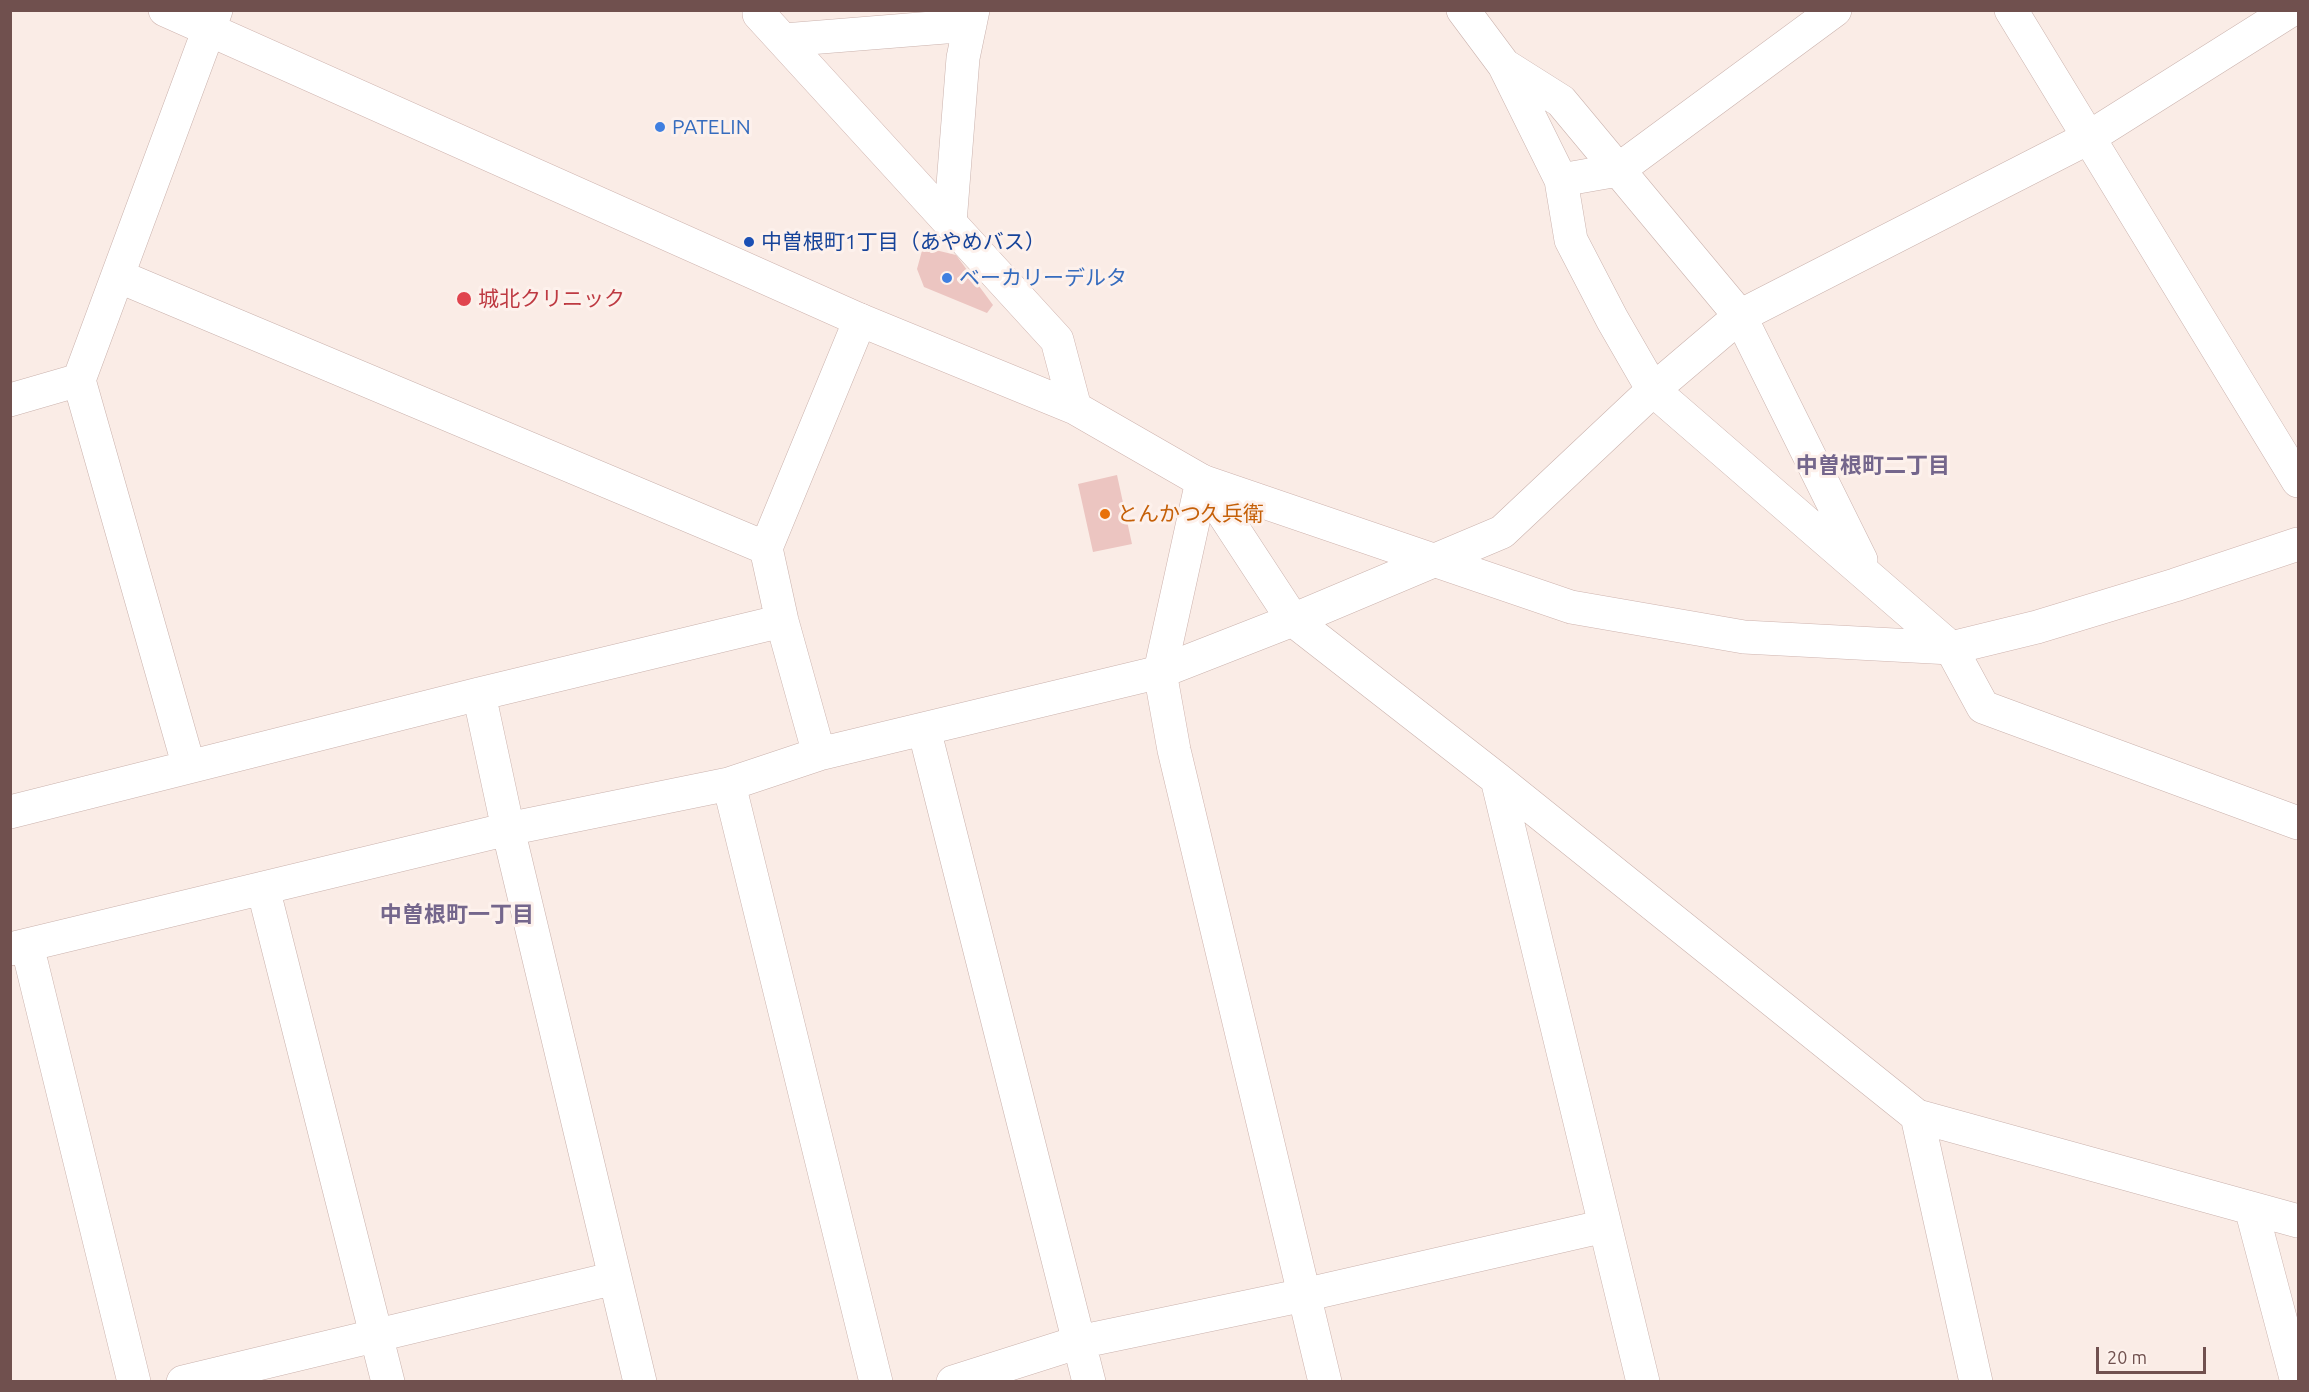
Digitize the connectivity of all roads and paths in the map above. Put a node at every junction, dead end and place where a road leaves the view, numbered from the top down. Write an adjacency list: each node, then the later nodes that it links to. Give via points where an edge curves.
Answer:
1 (165, 10): 8 (street)
2 (1463, 10): 10 (street)
3 (1835, 10): 12 (street)
4 (2011, 10): 11 (street)
5 (2291, 10): 11 (street)
6 (756, 12): 9 (street)
7 (972, 18): 9 (street); 14 (street, via 963,58)
8 (212, 20): 15 (street); 17 (street)
9 (784, 40): 14 (street)
10 (1504, 65): 12 (street, via 1561,101); 13 (street)
11 (2088, 138): 16 (street); 23 (street)
12 (1618, 170): 13 (street); 16 (street)
13 (1561, 180): 19 (street, via 1571,240)
14 (950, 223): 21 (street, via 1057,340)
15 (118, 276): 18 (street); 25 (street)
16 (1740, 316): 19 (street); 27 (street)
17 (860, 320): 21 (street); 25 (street)
18 (79, 380): 20 (street); 35 (street)
19 (1653, 390): 26 (street, via 1502,532); 27 (street)
20 (10, 400)
21 (1075, 408): 22 (street)
22 (1202, 481): 26 (street); 28 (street); 31 (street)
23 (2298, 481)
24 (2298, 544): 30 (street, via 2037,627)
25 (766, 548): 29 (street)
26 (1434, 561): 28 (street); 30 (street, via 1560,604 1744,637)
27 (1868, 574): 30 (street)
28 (1293, 620): 31 (street); 36 (street)
29 (782, 621): 32 (street); 34 (street)
30 (1951, 648): 39 (street, via 1983,706)
31 (1160, 672): 33 (street); 48 (street, via 1174,750)
32 (479, 694): 35 (street); 40 (street)
33 (924, 729): 34 (street); 50 (street)
34 (819, 754): 37 (street)
35 (189, 767): 38 (street)
36 (1497, 778): 43 (street); 46 (street)
37 (729, 784): 40 (street); 55 (street)
38 (10, 812)
39 (2298, 823)
40 (508, 829): 41 (street); 47 (street)
41 (263, 888): 42 (street); 49 (street)
42 (19, 947): 51 (street)
43 (1917, 1116): 44 (street); 60 (street)
44 (2251, 1208): 45 (street); 61 (street)
45 (2298, 1221)
46 (1605, 1226): 48 (street); 59 (street)
47 (615, 1278): 49 (street); 54 (street)
48 (1304, 1295): 50 (street); 58 (street)
49 (377, 1336): 52 (street); 53 (street)
50 (1079, 1342): 56 (street); 57 (street)
51 (134, 1382)
52 (183, 1382)
53 (388, 1382)
54 (640, 1382)
55 (876, 1382)
56 (953, 1382)
57 (1089, 1382)
58 (1325, 1382)
59 (1643, 1382)
60 (1976, 1382)
61 (2297, 1382)

